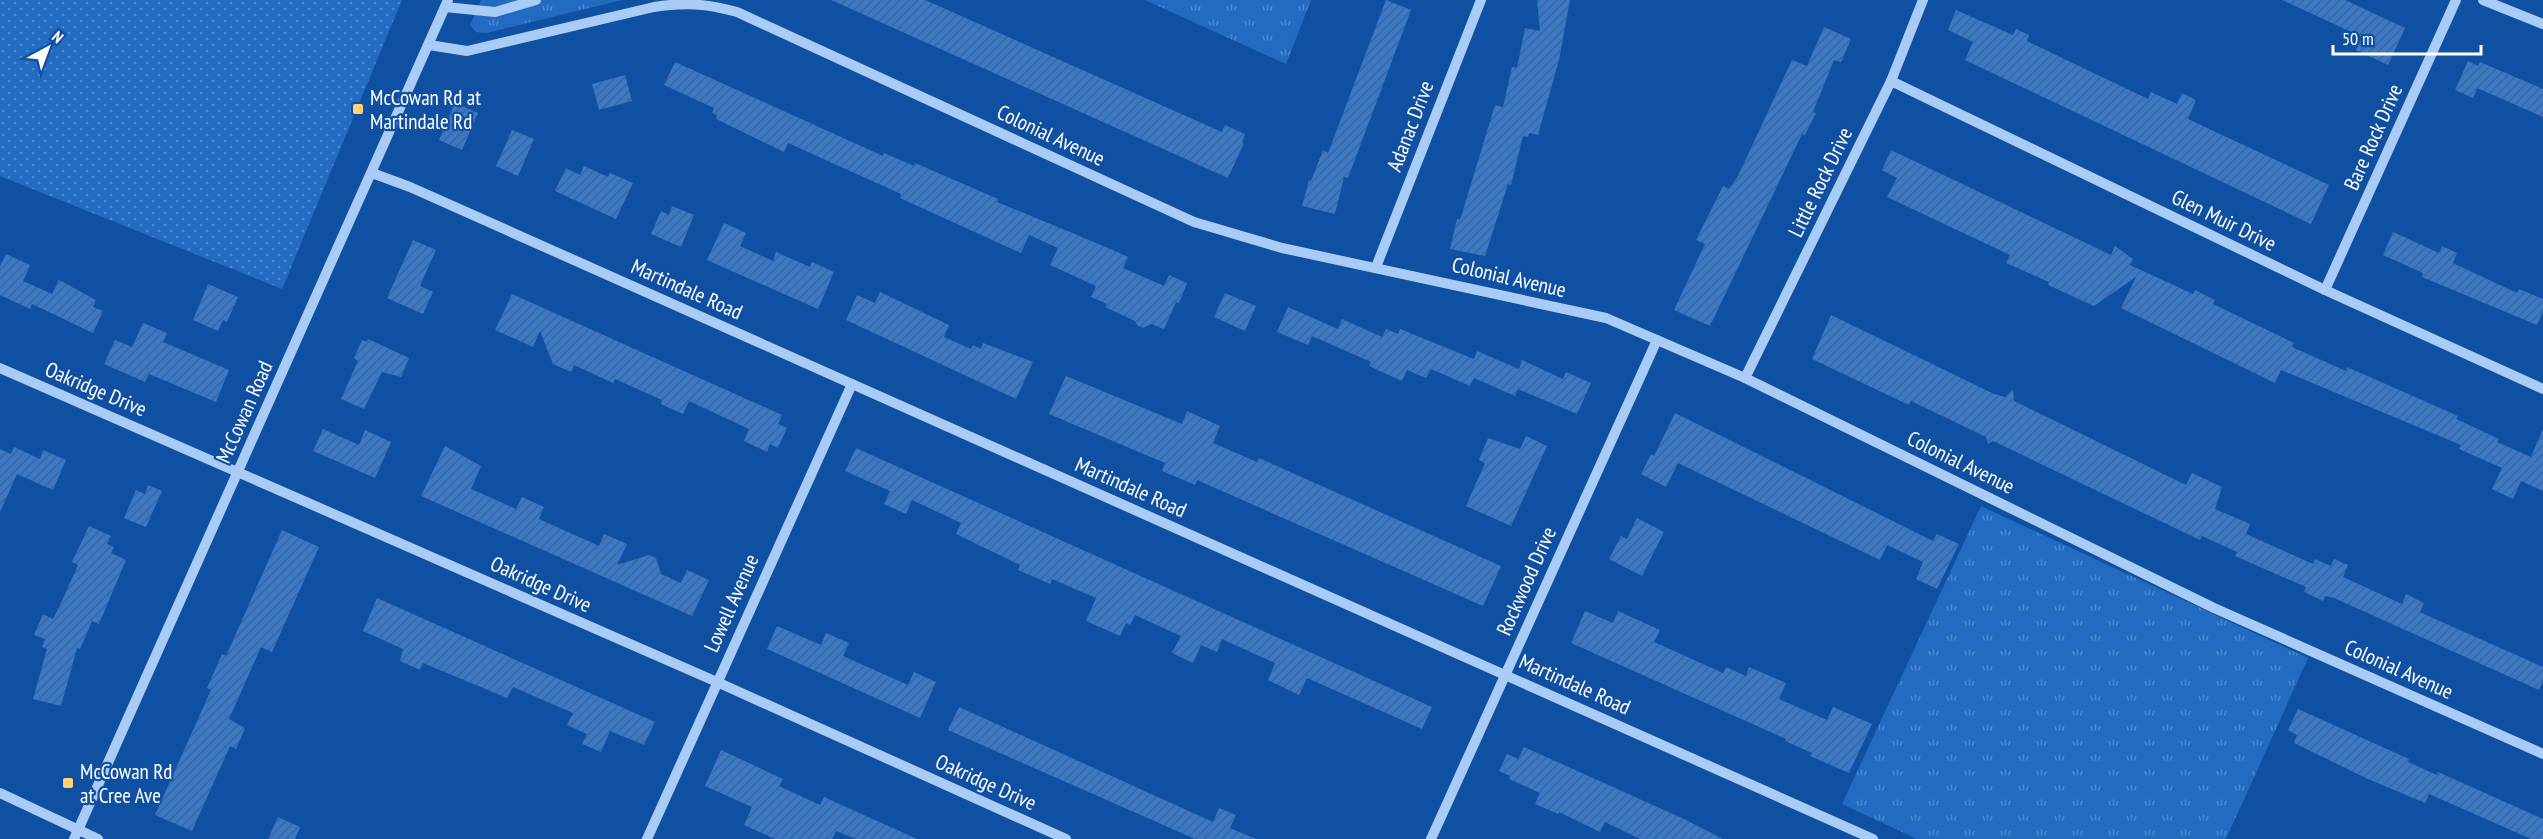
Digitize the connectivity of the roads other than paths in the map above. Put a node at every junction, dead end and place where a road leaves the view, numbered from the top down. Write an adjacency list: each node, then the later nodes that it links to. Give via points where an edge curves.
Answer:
1 (536, 0): 6 (street, via 495,12)
2 (1481, 0): 11 (street, Adanac Drive)
3 (1923, 0): 9 (street, Little Rock Drive)
4 (2456, 0): 12 (street, Bare Rock Drive)
5 (2483, 0): 7 (street)
6 (446, 4): 8 (street, McCowan Road)
7 (2543, 24)
8 (429, 45): 10 (street, McCowan Road); 11 (street, Colonial Avenue, via 467,51 654,7 709,5 737,12 1194,222 1282,248)
9 (1891, 81): 12 (street, Glen Muir Drive); 15 (street, Little Rock Drive)
10 (372, 173): 16 (street, Martindale Road); 18 (street, McCowan Road)
11 (1377, 267): 13 (street, Colonial Avenue, via 1606,318)
12 (2325, 290): 17 (street, Glen Muir Drive)
13 (1657, 340): 15 (street, Colonial Avenue); 19 (street, Rockwood Drive)
14 (0, 368): 18 (street, Oakridge Drive)
15 (1745, 378): 21 (street, Colonial Avenue, via 2214,608)
16 (852, 384): 19 (street, Martindale Road); 20 (street, Lowell Avenue)
17 (2543, 389)
18 (239, 472): 20 (street, Oakridge Drive); 23 (street, McCowan Road)
19 (1505, 674): 28 (street, Rockwood Drive); 29 (street, Martindale Road)
20 (717, 682): 26 (street, Lowell Avenue); 27 (street, Oakridge Drive)
21 (2543, 754)
22 (0, 793): 23 (street)
23 (79, 828): 24 (street, McCowan Road); 25 (street)
24 (74, 839)
25 (98, 839)
26 (647, 839)
27 (1066, 839)
28 (1431, 839)
29 (1873, 839)

